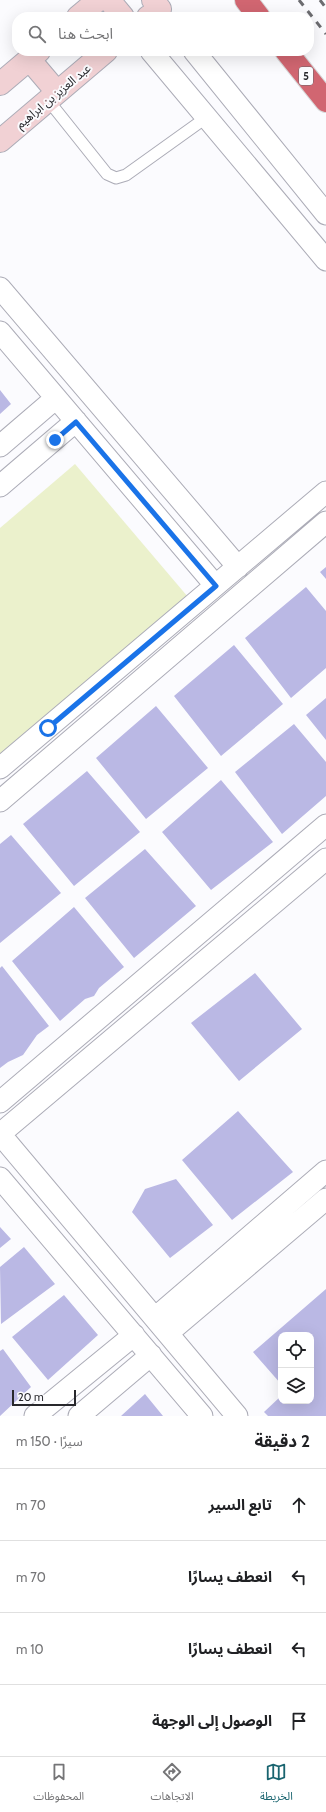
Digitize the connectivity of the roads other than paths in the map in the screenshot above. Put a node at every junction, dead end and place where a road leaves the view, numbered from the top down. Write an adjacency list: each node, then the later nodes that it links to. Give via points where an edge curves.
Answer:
1 (98, 0): 4 (street)
2 (109, 0): 5 (street)
3 (246, 0): 6 (highway)
4 (84, 12)
5 (119, 12)
6 (255, 12)
7 (33, 56): 13 (street)
8 (34, 56): 14 (street)
9 (100, 56): 14 (street, عبد العزيز بن ابراهيم)
10 (156, 56): 16 (street)
11 (198, 56): 18 (street)
12 (290, 56): 15 (highway, 5)
13 (0, 84)
14 (52, 96): 16 (lane, via 107,174 116,178 126,175); 17 (street, عبد العزيز بن ابراهيم)
15 (326, 101)
16 (207, 117): 19 (street)
17 (0, 141)
18 (326, 214)
19 (326, 260)
20 (0, 288): 28 (street)
21 (0, 332): 22 (street)
22 (56, 398): 23 (street); 24 (street)
23 (76, 422): 25 (street); 29 (street)
24 (0, 446)
25 (0, 486)
26 (326, 492): 28 (street)
27 (326, 522): 31 (street)
28 (238, 566): 29 (street)
29 (216, 586): 30 (street)
30 (0, 768)
31 (0, 801)
32 (326, 825): 34 (street)
33 (326, 859): 35 (street)
34 (0, 1102)
35 (0, 1134): 39 (street)
36 (326, 1171): 39 (street)
37 (0, 1178): 40 (street)
38 (326, 1199): 39 (street)
39 (161, 1326): 42 (street)
40 (134, 1335): 41 (street); 44 (street)
41 (151, 1355): 43 (street); 45 (street)
42 (217, 1392): 43 (street); 46 (street)
43 (200, 1413)
44 (35, 1416)
45 (79, 1416)
46 (238, 1416)

